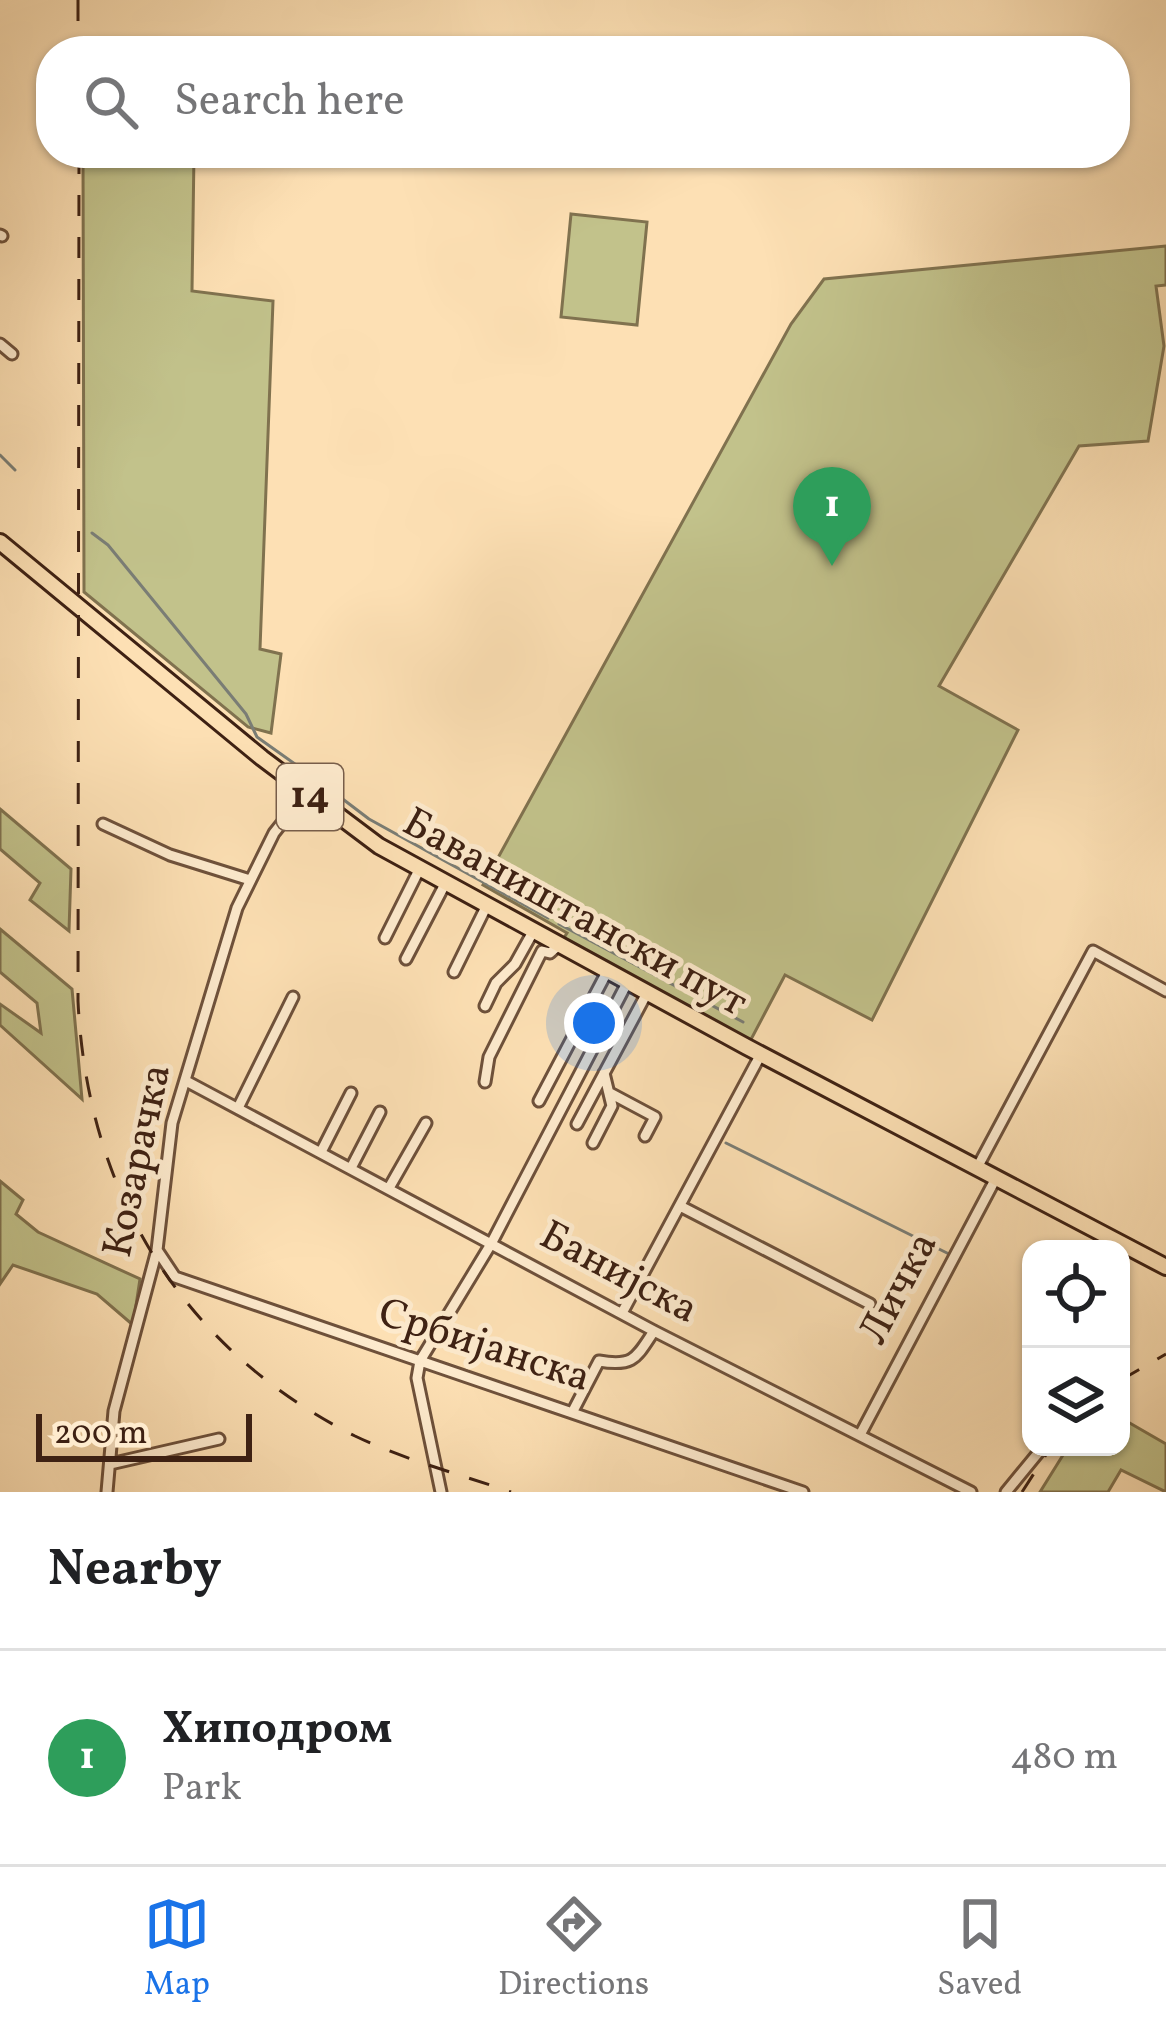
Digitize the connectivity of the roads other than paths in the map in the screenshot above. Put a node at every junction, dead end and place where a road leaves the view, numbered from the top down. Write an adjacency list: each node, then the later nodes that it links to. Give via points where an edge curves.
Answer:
1 (0, 344): 2 (street)
2 (12, 354)
3 (0, 542): 4 (main road, Баваништански пут / 14)
4 (306, 793): 6 (main road, Баваништански пут / 14); 7 (street, Козарачка)
5 (103, 824): 7 (street, via 170,856)
6 (418, 870): 8 (main road, Баваништански пут / 14); 11 (street)
7 (250, 880): 23 (street, Козарачка)
8 (445, 884): 9 (main road, Баваништански пут / 14); 13 (street)
9 (488, 905): 10 (main road, Баваништански пут / 14); 15 (street)
10 (534, 930): 12 (main road, Баваништански пут / 14); 20 (street)
11 (386, 938)
12 (560, 944): 14 (main road, Баваништански пут / 14); 24 (street, via 542,951)
13 (406, 959)
14 (608, 970): 16 (main road, Баваништански пут / 14); 27 (street)
15 (454, 972)
16 (628, 981): 18 (main road, Баваништански пут / 14); 40 (street)
17 (1166, 991): 35 (street, via 1093,951)
18 (648, 992): 21 (main road, Баваништански пут / 14); 22 (street)
19 (293, 997): 28 (street)
20 (485, 1006)
21 (761, 1054): 35 (main road, Баваништански пут / 14); 39 (street)
22 (604, 1073): 26 (street); 31 (street)
23 (186, 1081): 28 (street, Банијска); 41 (street, Козарачка, via 172,1123)
24 (485, 1082)
25 (351, 1093): 34 (street)
26 (610, 1093): 32 (street, via 655,1117); 33 (street, via 612,1106)
27 (539, 1101)
28 (238, 1108): 34 (street, Банијска)
29 (380, 1112): 36 (street)
30 (426, 1123): 38 (street)
31 (577, 1124)
32 (645, 1136)
33 (593, 1143)
34 (322, 1152): 36 (street, Банијска)
35 (978, 1166): 37 (main road, Баваништански пут / 14)
36 (351, 1168): 38 (street, Банијска)
37 (997, 1176): 42 (main road, Баваништански пут / 14); 48 (street, Личка)
38 (389, 1188): 40 (street, Банијска)
39 (680, 1206): 43 (street); 44 (street)
40 (491, 1244): 44 (street, Банијска); 46 (street)
41 (157, 1250): 46 (street, Србијанска, via 175,1277); 51 (street, Козарачка, via 114,1412)
42 (1165, 1264)
43 (870, 1304)
44 (622, 1313): 45 (street, Банијска)
45 (654, 1330): 47 (street, via 636,1358 599,1361); 48 (street, Банијска)
46 (420, 1361): 47 (street, Србијанска); 53 (street)
47 (573, 1411): 52 (street, Србијанска)
48 (861, 1433): 57 (street, Банијска)
49 (219, 1439): 51 (street)
50 (1036, 1456): 58 (street)
51 (110, 1465): 54 (street, Козарачка)
52 (778, 1488): 56 (street, Србијанска)
53 (440, 1490): 55 (street)
54 (107, 1492)
55 (426, 1492)
56 (803, 1492)
57 (971, 1492)
58 (1006, 1492)

